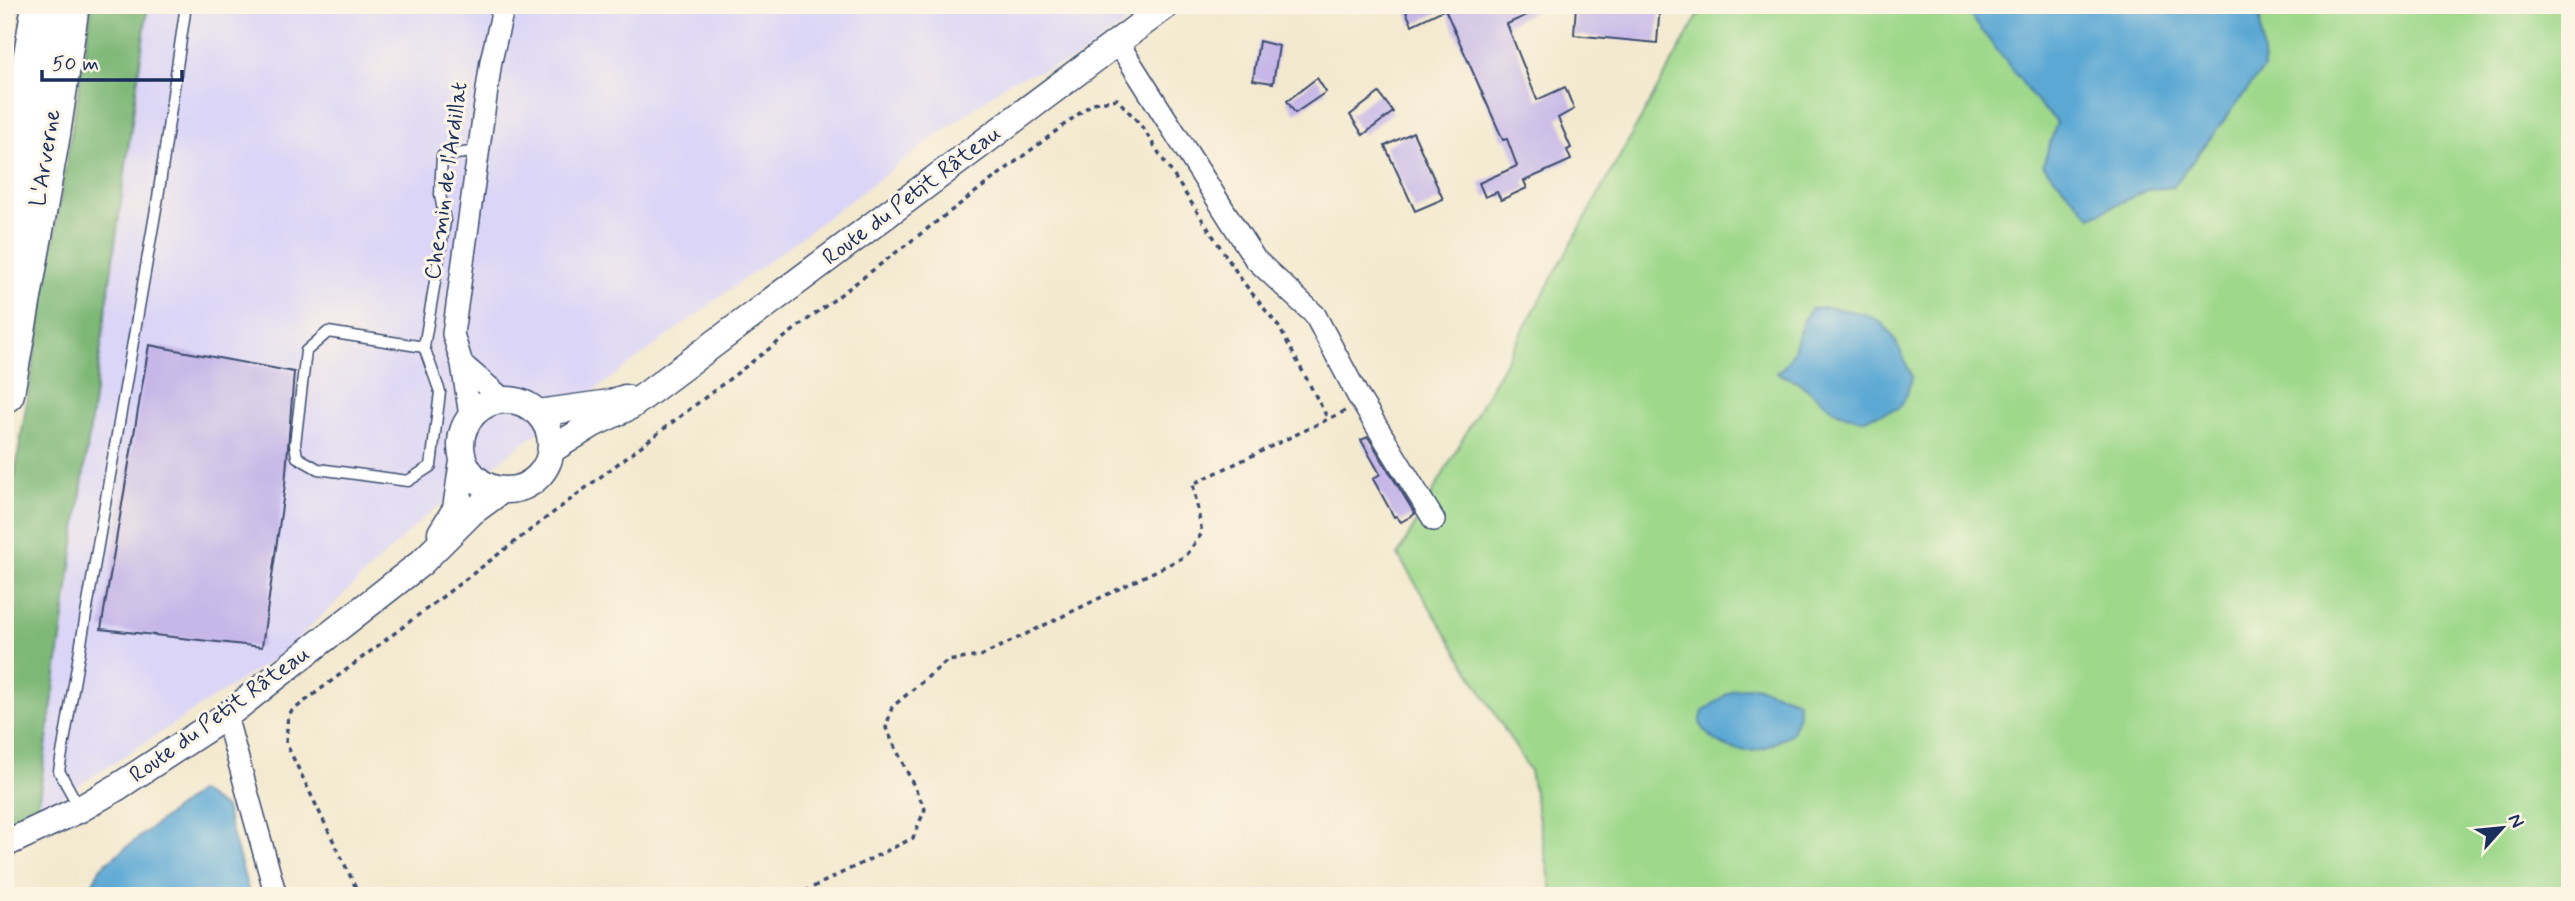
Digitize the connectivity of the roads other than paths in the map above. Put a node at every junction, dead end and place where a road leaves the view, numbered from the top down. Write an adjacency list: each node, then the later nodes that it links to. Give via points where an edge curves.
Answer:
1 (41, 5): 8 (highway, L'Arverne)
2 (70, 5): 12 (highway, L'Arverne)
3 (186, 5): 22 (lane, via 158,197 60,771)
4 (504, 5): 7 (street, Chemin de l'Ardillat)
5 (1167, 5): 6 (street, Route du Petit Râteau)
6 (1118, 43): 11 (street, Route du Petit Râteau); 19 (street, via 1255,259 1315,315)
7 (478, 151): 9 (lane, via 442,156 440,194 445,222); 10 (street, Chemin de l'Ardillat, via 453,334)
8 (5, 229)
9 (424, 347): 9 (lane, via 328,332 320,338 306,351 295,444 298,457 318,469 408,481 431,466 440,392)
10 (462, 364): 13 (street); 15 (street, Chemin de l'Ardillat)
11 (656, 386): 14 (street, Route du Petit Râteau, via 610,403); 16 (street, Route du Petit Râteau, via 631,406)
12 (5, 393)
13 (503, 399): 14 (street, via 528,405); 15 (street, via 479,407)
14 (538, 413): 16 (street, via 551,436)
15 (470, 416): 17 (street, via 461,438)
16 (551, 450): 18 (street, via 540,475 529,484)
17 (464, 461): 18 (street, via 479,481); 20 (street, Route du Petit Râteau, via 456,509)
18 (502, 490): 20 (street, Route du Petit Râteau, via 472,512)
19 (1434, 520)
20 (421, 564): 21 (street, Route du Petit Râteau)
21 (226, 716): 22 (street, Route du Petit Râteau); 24 (street)
22 (80, 809): 23 (street, Route du Petit Râteau)
23 (5, 844)
24 (276, 896)

